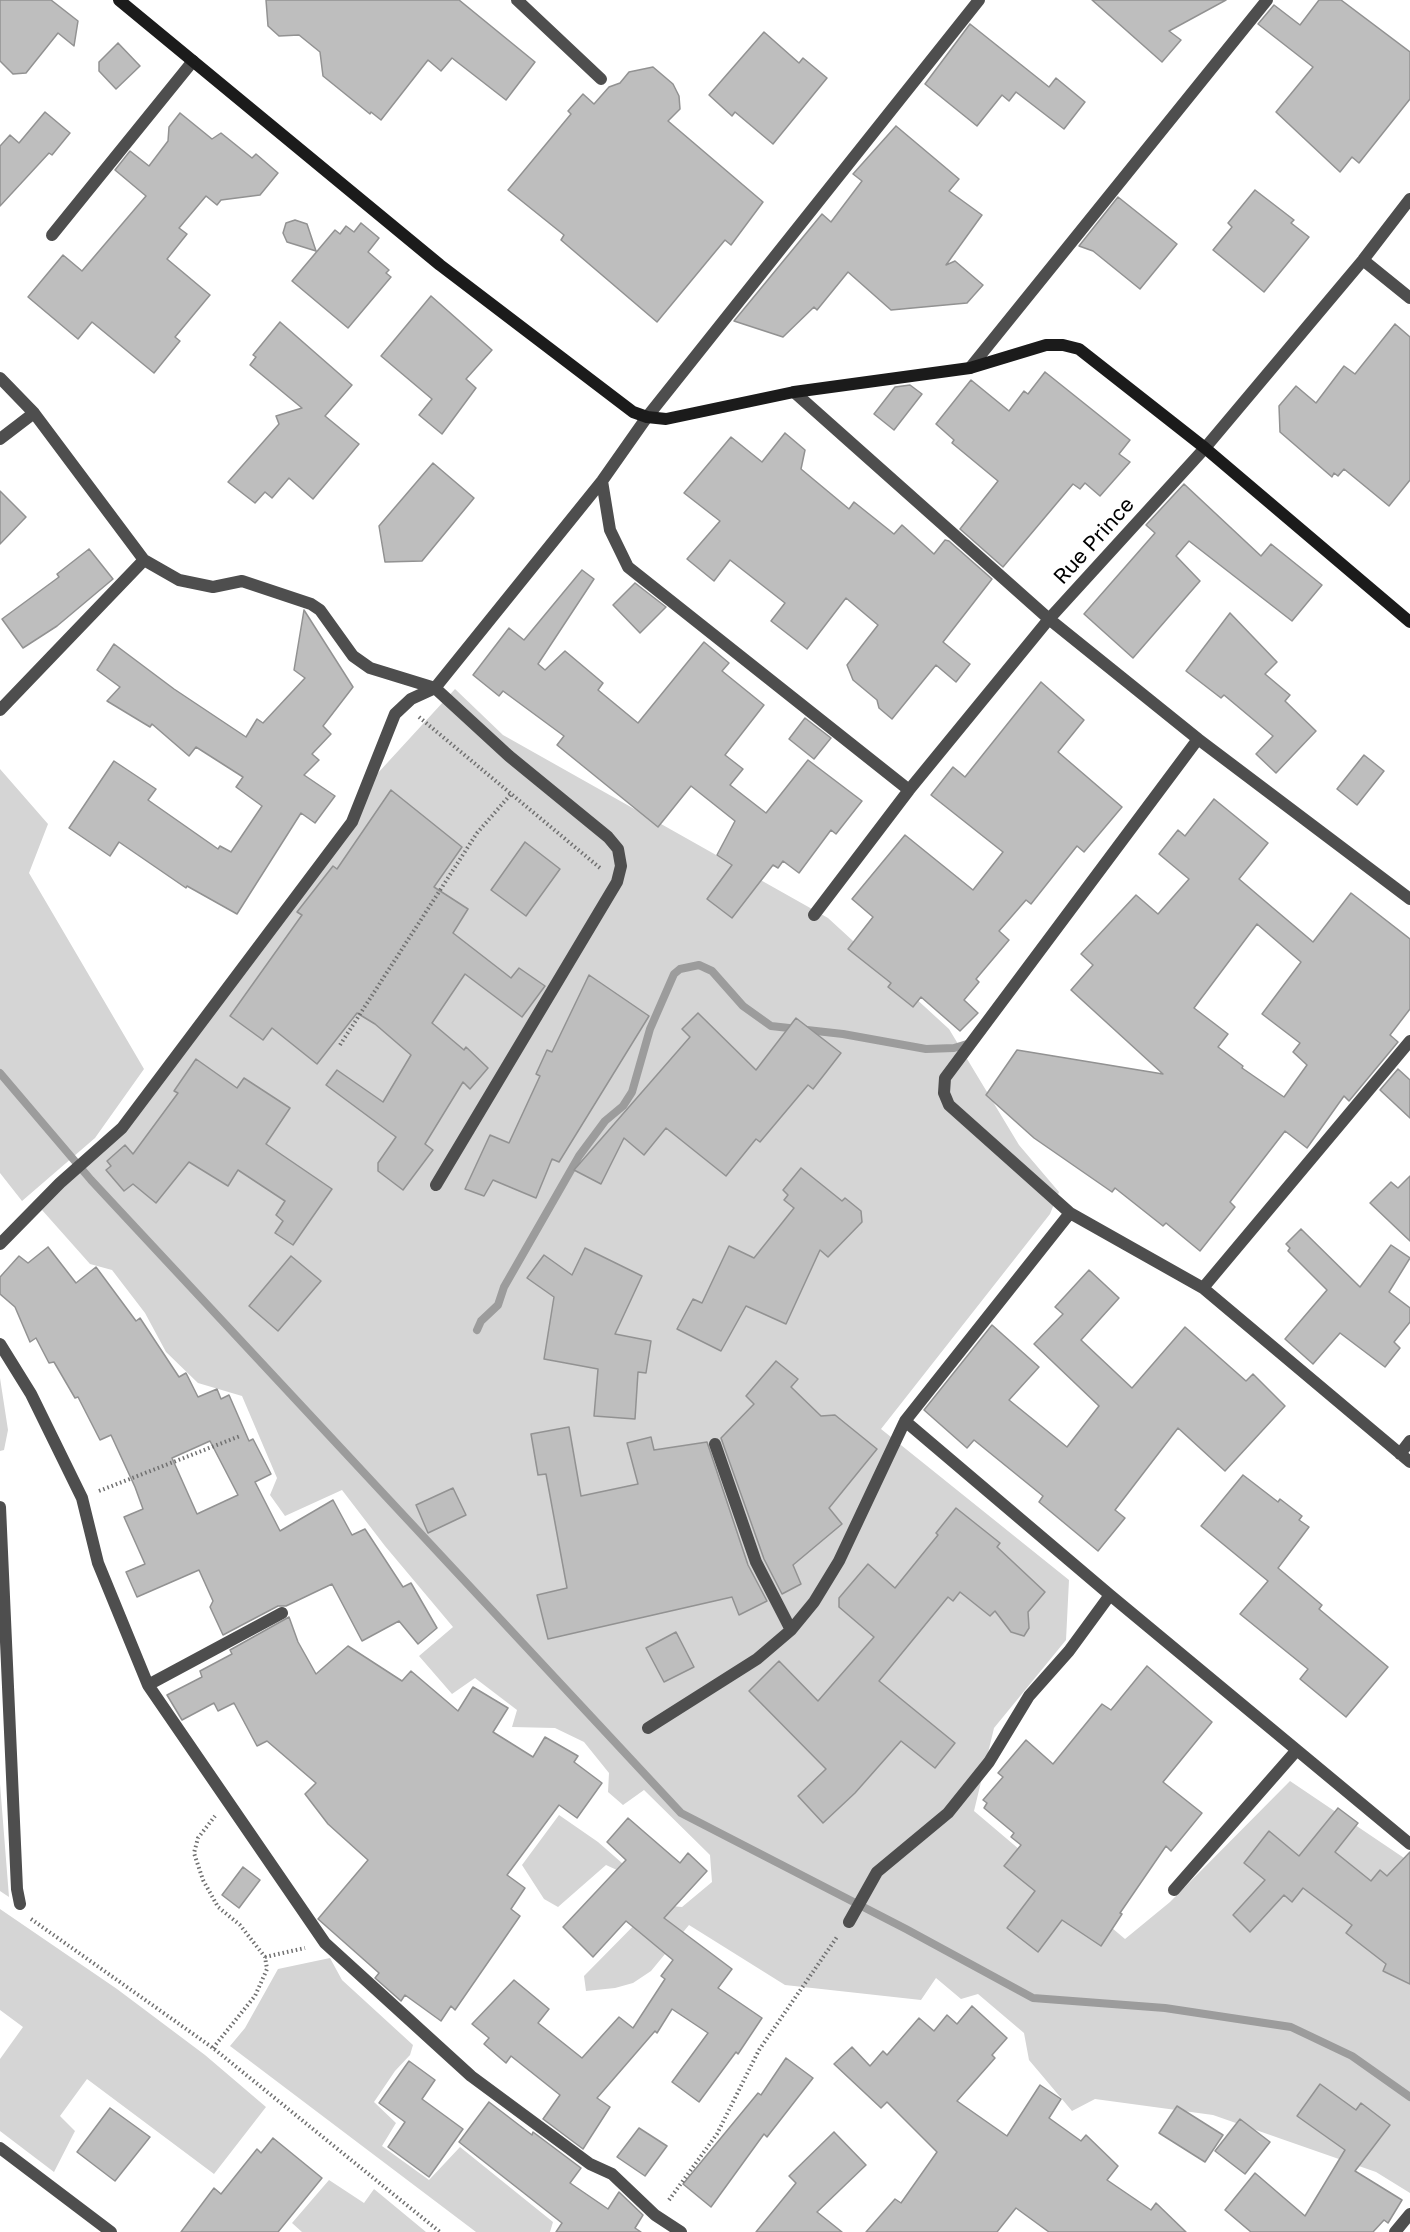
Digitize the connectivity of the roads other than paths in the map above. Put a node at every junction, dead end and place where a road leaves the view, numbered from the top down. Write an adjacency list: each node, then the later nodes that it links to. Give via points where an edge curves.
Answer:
1 (119, 0): 5 (street)
2 (517, 0): 6 (street)
3 (979, 0): 15 (street)
4 (1267, 0): 11 (street)
5 (193, 61): 8 (street); 15 (street, via 440,265 633,412)
6 (601, 79)
7 (1410, 198): 9 (street, Rue Prince)
8 (52, 235)
9 (1363, 260): 10 (street); 17 (street, Rue Prince)
10 (1410, 298)
11 (970, 368): 13 (street); 17 (street, via 1047,345 1079,349)
12 (0, 378): 14 (street)
13 (794, 392): 15 (street, via 666,419); 20 (street)
14 (34, 413): 16 (street); 19 (street)
15 (647, 417): 18 (street)
16 (0, 439)
17 (1205, 448): 20 (street, Rue Prince); 21 (street)
18 (602, 481): 22 (street); 25 (street, via 610,530 628,567)
19 (144, 560): 22 (street, via 179,580 213,586 242,581 301,599 320,610 353,656 370,668); 23 (street)
20 (1048, 619): 24 (street); 25 (street, Rue Prince)
21 (1410, 622)
22 (435, 687): 29 (street, via 509,756 608,837 618,849 621,866 616,882); 31 (street, via 395,714 352,822 122,1128)
23 (0, 710)
24 (1197, 739): 26 (street); 30 (street, via 945,1078 944,1093 949,1105)
25 (909, 790): 27 (street, Rue Prince)
26 (1410, 899)
27 (814, 915)
28 (1410, 1041): 32 (street)
29 (436, 1185)
30 (1070, 1213): 32 (street); 34 (street)
31 (0, 1244)
32 (1203, 1288): 37 (street)
33 (0, 1344): 42 (street, via 31,1394 82,1498 98,1563)
34 (905, 1420): 39 (street); 41 (street, via 839,1561)
35 (1410, 1442): 37 (street)
36 (715, 1444): 41 (street, via 756,1563)
37 (1405, 1458)
38 (0, 1507): 47 (street)
39 (1110, 1595): 44 (street); 48 (street, via 1069,1651 1029,1696 989,1762 948,1813 877,1872)
40 (282, 1613): 42 (street)
41 (791, 1630): 43 (street, via 757,1659)
42 (148, 1684): 52 (street, via 325,1943 471,2076 590,2164 612,2174 656,2215)
43 (648, 1728)
44 (1296, 1751): 45 (street); 46 (street)
45 (1410, 1844)
46 (1174, 1890)
47 (20, 1904)
48 (849, 1922)
49 (0, 2148): 51 (street)
50 (1410, 2214): 53 (street)
51 (111, 2232)
52 (681, 2232)
53 (1395, 2232)

